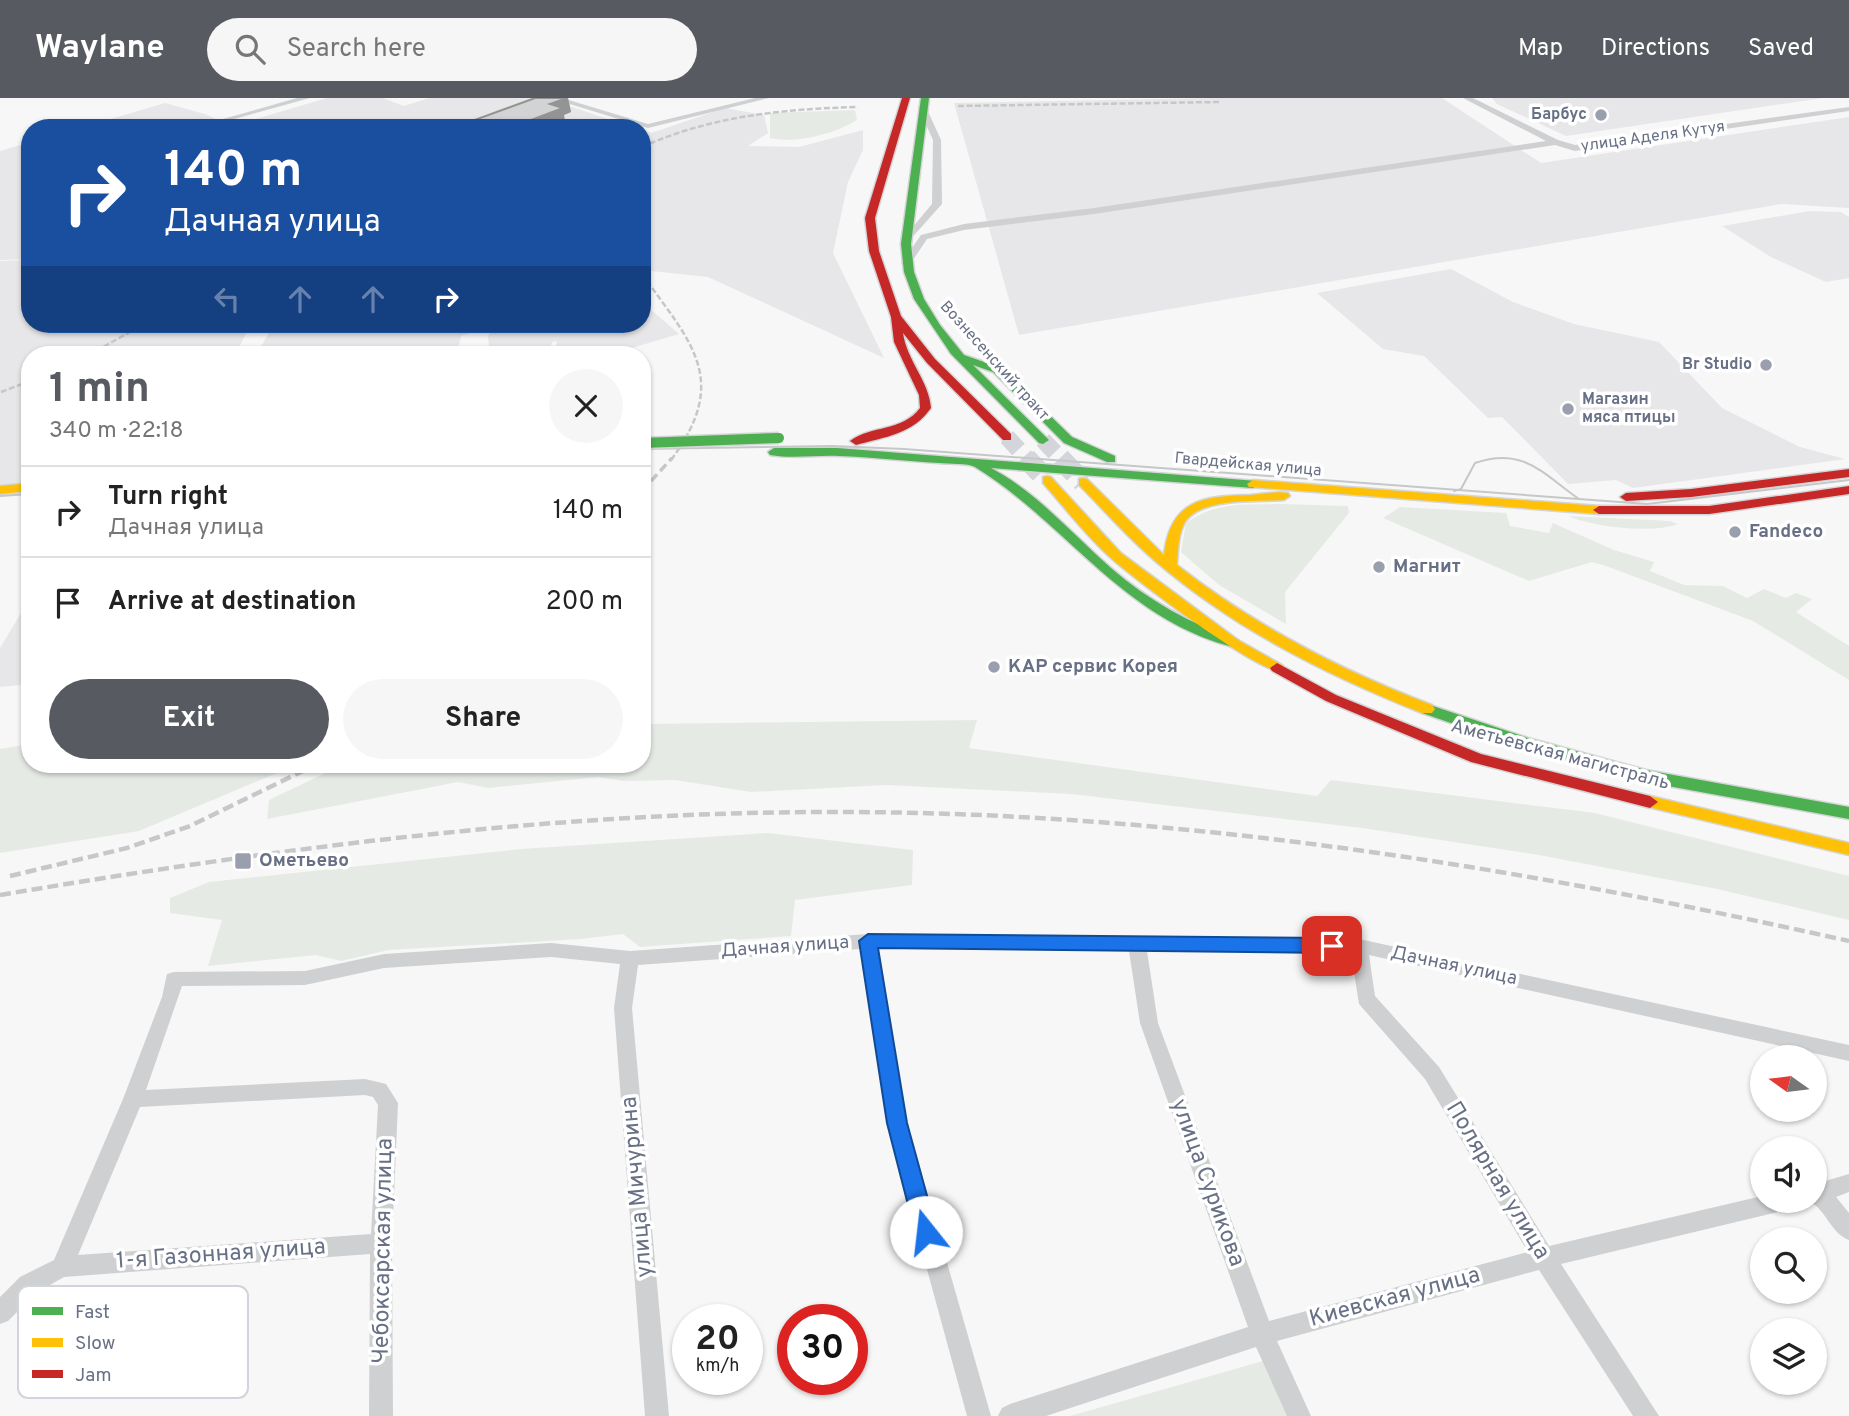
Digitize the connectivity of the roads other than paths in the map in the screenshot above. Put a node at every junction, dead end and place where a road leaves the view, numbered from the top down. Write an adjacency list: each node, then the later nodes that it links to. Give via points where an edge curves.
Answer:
1 (306, 98): 8 (street)
2 (554, 98): 9 (street)
3 (765, 98): 10 (street)
4 (906, 98): 13 (main road)
5 (1466, 98): 11 (street, улица Аделя Кутуя)
6 (924, 103): 12 (main road, Вознесенский тракт); 14 (street, via 937,141)
7 (1849, 109): 11 (street, улица Аделя Кутуя, via 1579,148)
8 (228, 119)
9 (624, 119)
10 (651, 125)
11 (1555, 142): 17 (street)
12 (916, 185): 13 (main road, via 911,195 899,201 884,198); 16 (main road, Вознесенский тракт)
13 (877, 190): 15 (main road)
14 (941, 212): 17 (street, via 952,226); 18 (street)
15 (870, 218): 16 (main road, via 892,207); 20 (main road, via 874,251)
16 (912, 220): 18 (main road, Вознесенский тракт)
17 (964, 226): 19 (street, via 923,237)
18 (907, 240): 19 (main road, Вознесенский тракт)
19 (906, 264): 21 (main road, Вознесенский тракт, via 927,317)
20 (896, 317): 22 (main road, via 931,361); 24 (main road, via 896,335 917,374 927,402 925,412 911,426)
21 (965, 358): 23 (main road, Вознесенский тракт); 28 (main road, via 998,370 1068,440)
22 (1007, 437)
23 (1043, 440)
24 (856, 441): 26 (main road, Гвардейская улица); 28 (main road, Гвардейская улица)
25 (651, 443): 26 (main road, Гвардейская улица, bridge)
26 (776, 445): 27 (main road, Гвардейская улица); 29 (main road, Гвардейская улица)
27 (651, 455)
28 (1111, 459): 30 (main road, Гвардейская улица, via 1631,497)
29 (968, 462): 34 (main road, Гвардейская улица); 40 (main road, via 1021,488 1094,559 1151,606 1185,626)
30 (1847, 475)
31 (1047, 480): 40 (main road, Аметьевская магистраль, via 1116,556)
32 (1083, 482): 39 (main road, Аметьевская магистраль)
33 (21, 488): 35 (main road)
34 (1322, 488): 36 (main road, Гвардейская улица, via 1659,513); 39 (main road, via 1272,498 1201,503 1185,511 1169,530)
35 (0, 490)
36 (1849, 490)
37 (21, 503): 38 (main road)
38 (0, 505)
39 (1170, 565): 41 (main road, Аметьевская магистраль, via 1220,604 1337,673 1456,720 1647,776)
40 (1233, 643): 42 (main road, Аметьевская магистраль, via 1331,698 1477,758)
41 (1849, 813)
42 (1849, 849)
43 (868, 941): 44 (street, Дачная улица); 46 (street, Дачная улица); 63 (street, via 900,1135)
44 (1137, 943): 45 (street, Дачная улица); 60 (street, улица Сурикова, via 1149,1023)
45 (1359, 946): 47 (street, Дачная улица); 55 (street, Полярная улица, via 1366,999 1433,1073)
46 (630, 958): 48 (street, Дачная улица, via 551,950 384,961 305,978 174,979); 62 (street, улица Мичурина, via 623,1008)
47 (1849, 1053)
48 (133, 1099): 54 (street, Чебоксарская улица, via 365,1087 379,1090 388,1103); 56 (street)
49 (1849, 1183): 50 (street)
50 (1827, 1190)
51 (1827, 1204): 53 (street)
52 (1750, 1209): 55 (street, Киевская улица)
53 (1849, 1230)
54 (381, 1243): 56 (street, 1-я Газонная улица); 61 (street, Чебоксарская улица)
55 (1544, 1258): 60 (street, Киевская улица); 66 (street, Полярная улица)
56 (62, 1267): 57 (street, 1-я Газонная улица)
57 (28, 1286)
58 (18, 1296): 59 (street, 1-я Газонная улица)
59 (0, 1313)
60 (1262, 1334): 64 (street, Киевская улица); 65 (street, улица Сурикова)
61 (381, 1416)
62 (657, 1416)
63 (979, 1416)
64 (1010, 1416)
65 (1299, 1416)
66 (1647, 1416)

